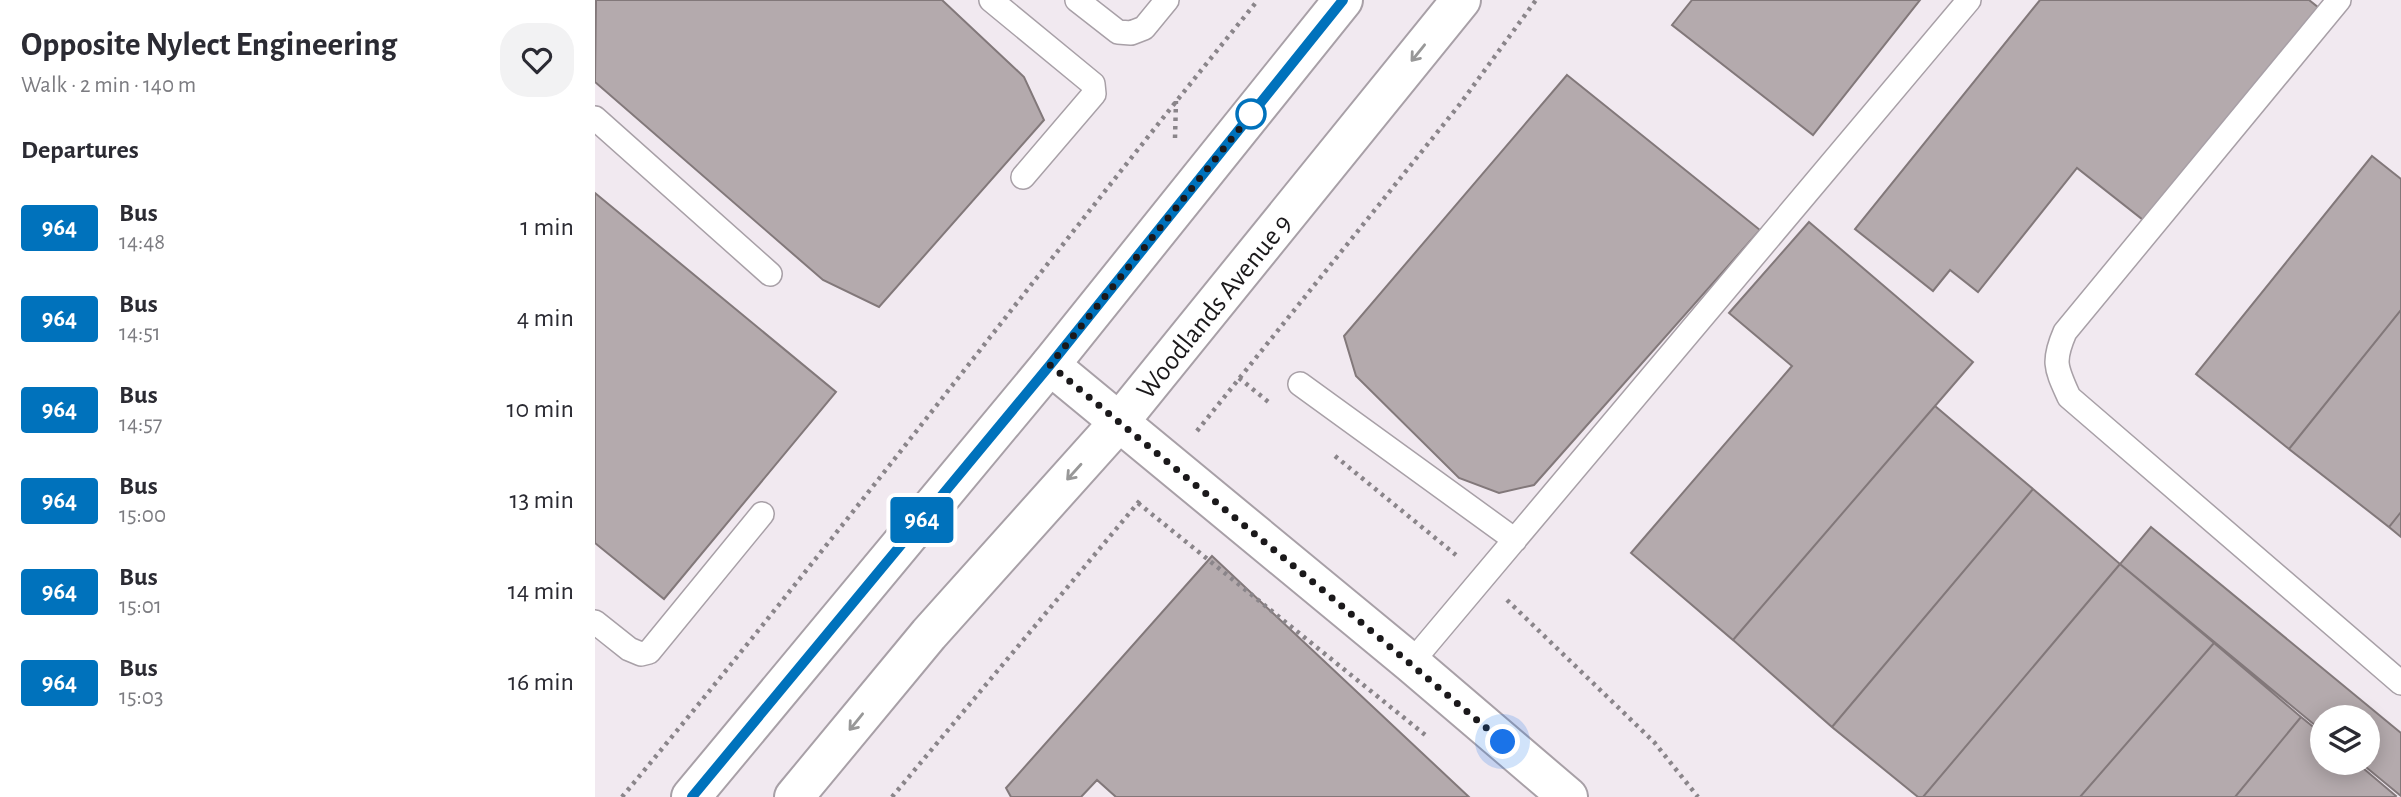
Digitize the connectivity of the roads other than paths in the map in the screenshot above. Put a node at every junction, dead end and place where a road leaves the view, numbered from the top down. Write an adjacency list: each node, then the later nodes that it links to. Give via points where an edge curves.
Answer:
1 (991, 0): 9 (lane, via 1095,89)
2 (1077, 0): 3 (lane, via 1118,32 1131,33 1144,28)
3 (1167, 0)
4 (1343, 0): 11 (main road)
5 (1461, 0): 13 (main road, Woodlands Avenue 9, one-way to 13)
6 (1969, 0): 15 (lane)
7 (2339, 0): 18 (lane, via 2065,332 2056,352 2058,372 2069,397)
8 (595, 118): 10 (lane)
9 (1023, 177)
10 (770, 274)
11 (1050, 365): 13 (main road); 19 (main road)
12 (1300, 384): 15 (lane)
13 (1120, 421): 17 (main road); 20 (main road, Woodlands Avenue 9, one-way to 20, via 929,634)
14 (762, 514): 16 (lane, via 649,652 629,649)
15 (1515, 540): 17 (lane)
16 (595, 622)
17 (1411, 663): 21 (main road)
18 (2401, 683)
19 (691, 797)
20 (794, 797)
21 (1568, 797)

